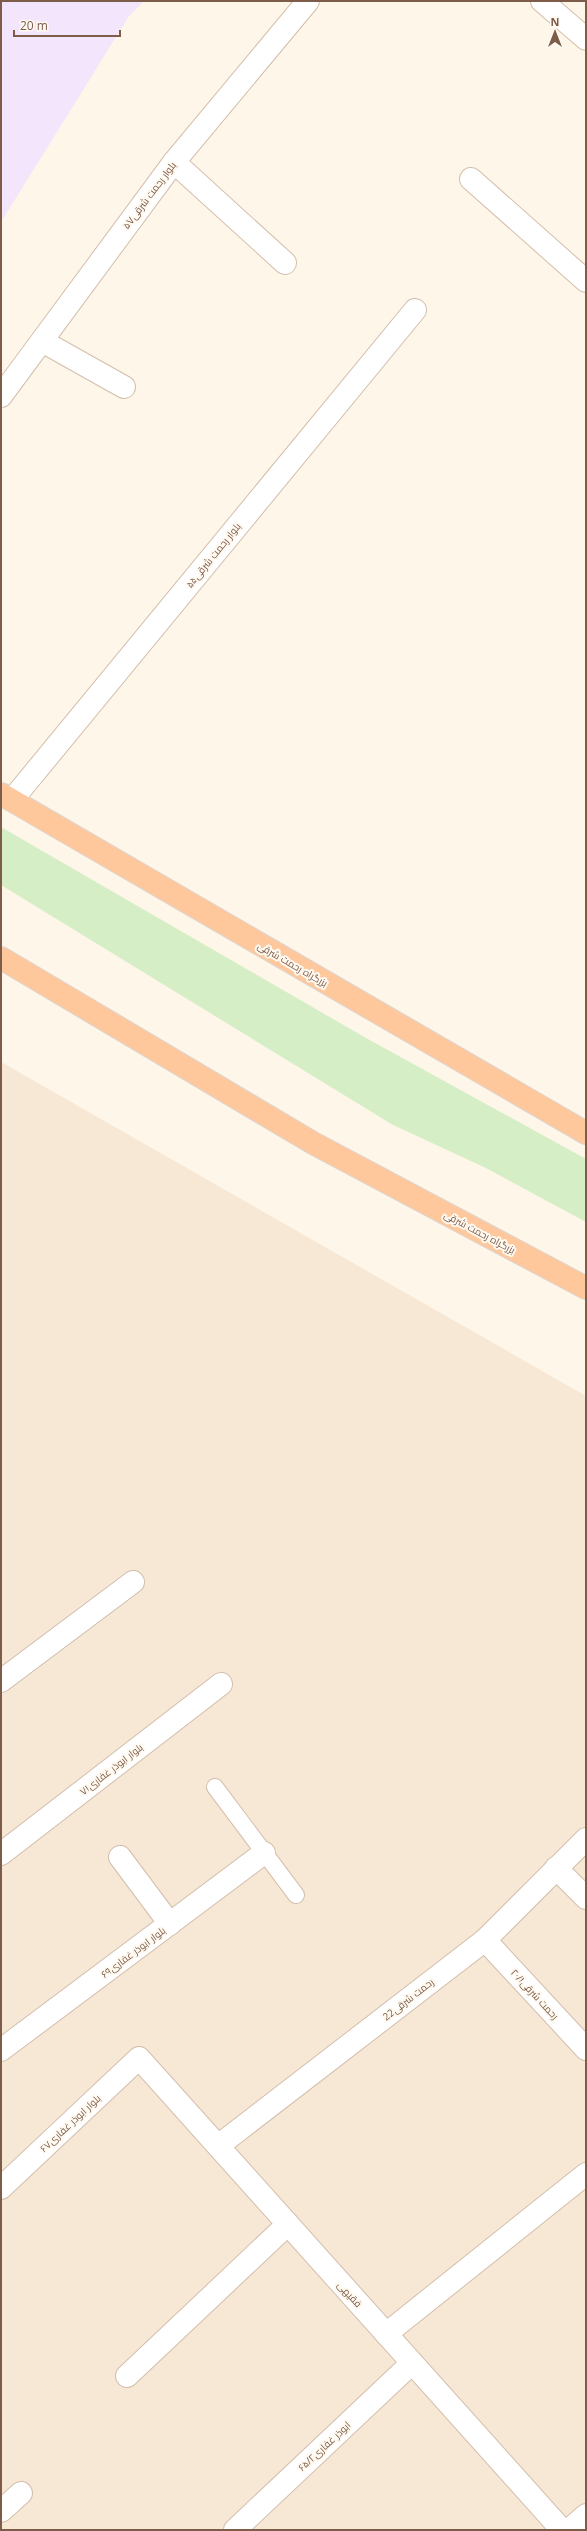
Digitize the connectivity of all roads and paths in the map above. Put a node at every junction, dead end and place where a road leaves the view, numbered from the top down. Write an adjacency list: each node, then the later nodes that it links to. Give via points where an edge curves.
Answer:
1 (308, 1): 4 (street, ۵۷بلوار رحمت شرقی)
2 (542, 1): 3 (street)
3 (586, 39)
4 (174, 162): 6 (street); 9 (street, ۵۷بلوار رحمت شرقی)
5 (471, 179): 7 (street)
6 (285, 263)
7 (586, 281)
8 (415, 310): 12 (street, بلوار رحمت شرقی۵۵)
9 (42, 341): 10 (street); 11 (street, ۵۷بلوار رحمت شرقی)
10 (124, 387)
11 (1, 396)
12 (6, 797): 14 (highway, بزرگراه رحمت شرقی)
13 (1, 958): 15 (highway, بزرگراه رحمت شرقی, via 313,1143)
14 (586, 1133)
15 (586, 1288)
16 (133, 1582): 17 (street)
17 (1, 1681)
18 (221, 1684): 22 (street, بلوار ابوذر غفاری۷۱)
19 (215, 1787): 21 (lane)
20 (586, 1839): 24 (street, 22رحمت شرقی)
21 (264, 1853): 25 (lane); 27 (street, بلوار ابوذر غفاری۶۹)
22 (1, 1854)
23 (120, 1857): 27 (street)
24 (556, 1868): 26 (street); 28 (street, 22رحمت شرقی)
25 (296, 1895)
26 (586, 1898)
27 (170, 1924): 30 (street, بلوار ابوذر غفاری۶۹)
28 (485, 1940): 29 (street, ۲۰/۱رحمت شرقی); 32 (street, 22رحمت شرقی)
29 (586, 2049)
30 (1, 2050)
31 (138, 2058): 32 (street, فقیهی); 34 (street, بلوار ابوذر غفاری۶۷)
32 (218, 2146): 35 (street, فقیهی)
33 (586, 2174): 36 (street)
34 (1, 2188)
35 (288, 2224): 36 (street, فقیهی); 38 (street)
36 (386, 2334): 37 (street, فقیهی)
37 (412, 2363): 42 (street, ۶۵/۲ابوذر غفاری); 43 (street, فقیهی)
38 (127, 2376)
39 (21, 2493): 40 (street)
40 (1, 2511)
41 (586, 2515): 44 (street)
42 (235, 2530)
43 (562, 2530)
44 (569, 2530)

